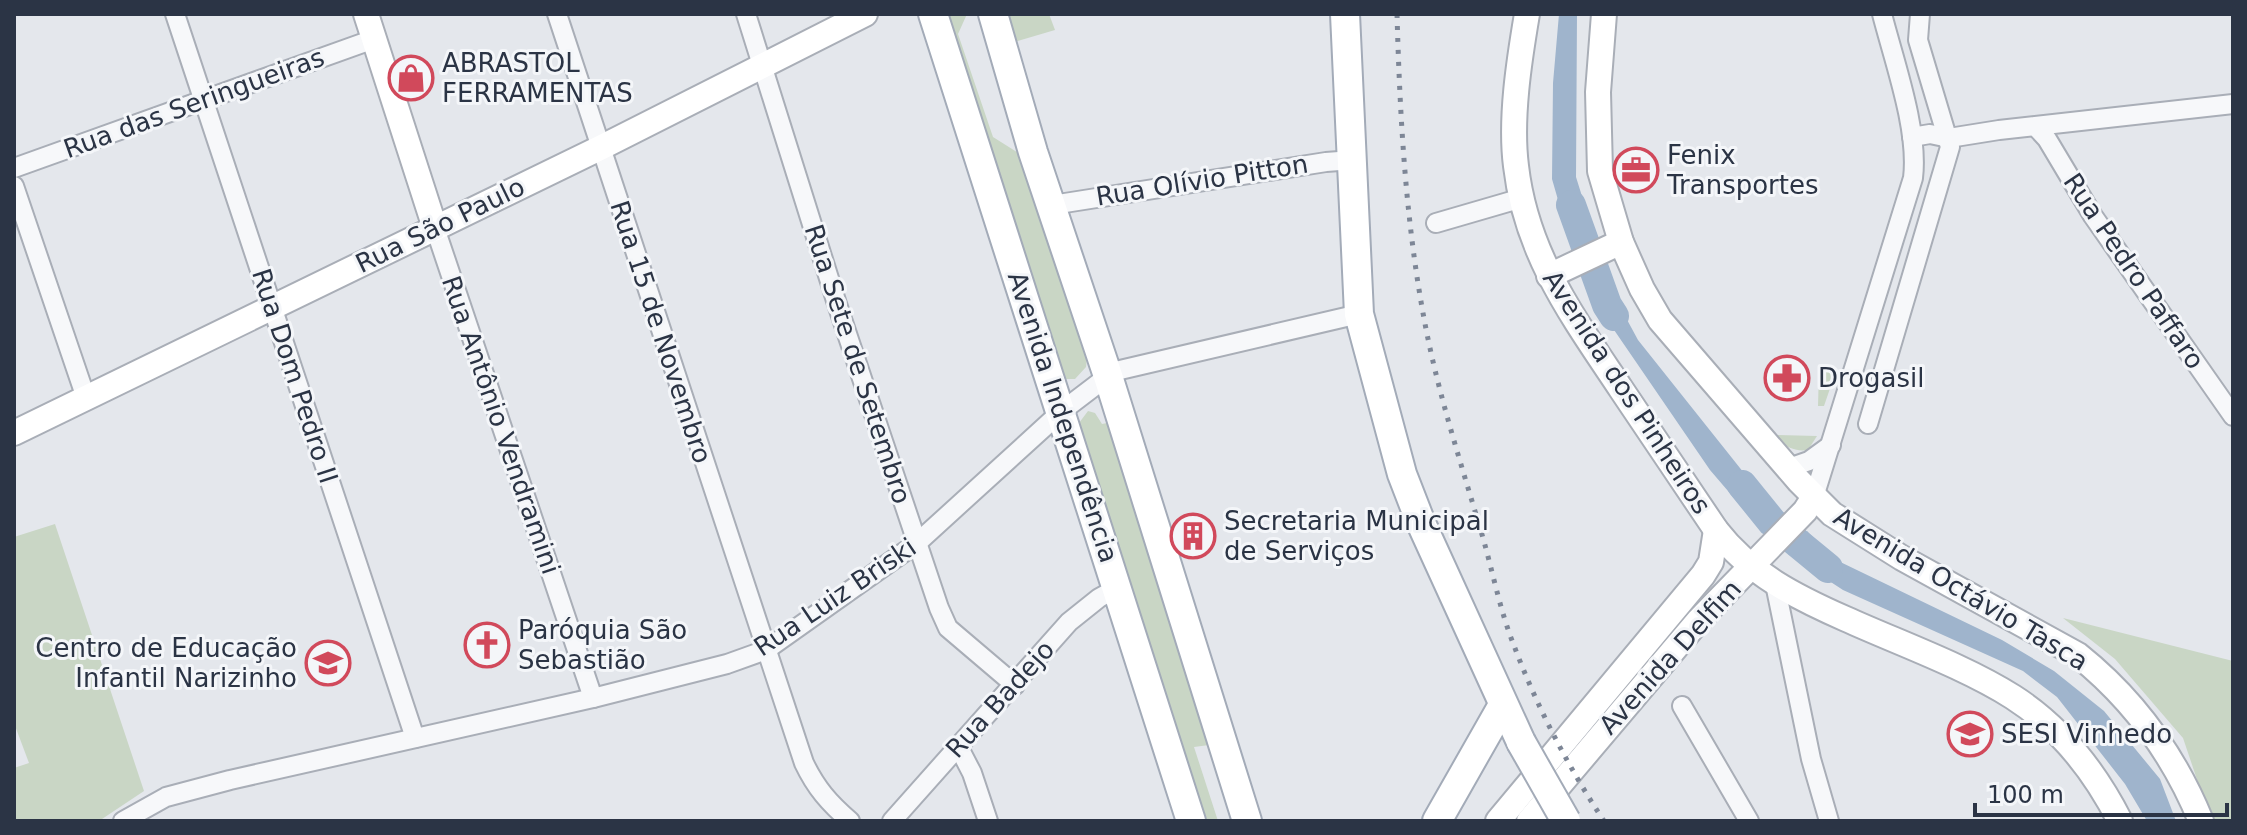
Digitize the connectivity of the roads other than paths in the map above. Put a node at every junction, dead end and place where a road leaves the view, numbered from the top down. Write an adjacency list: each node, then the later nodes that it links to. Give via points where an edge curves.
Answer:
1 (175, 14): 15 (street, Rua Dom Pedro II)
2 (366, 14): 13 (street, Rua Antônio Vendramini)
3 (557, 14): 20 (street, Rua 15 de Novembro)
4 (746, 14): 14 (street, Rua Sete de Setembro)
5 (865, 14): 14 (street, Rua São Paulo)
6 (933, 14): 34 (main road, Avenida Independência)
7 (993, 14): 25 (main road, Avenida Independência)
8 (1345, 14): 21 (main road)
9 (1527, 14): 24 (street, Avenida dos Pinheiros, via 1514,144)
10 (1604, 14): 28 (street, Avenida Octávio Tasca, via 1598,152)
11 (1882, 14): 18 (street)
12 (1920, 14): 19 (street, via 1918,40)
13 (374, 39): 15 (street, Rua das Seringueiras); 27 (street, Rua Antônio Vendramini)
14 (762, 64): 20 (street, Rua São Paulo); 42 (street, Rua Sete de Setembro)
15 (202, 100): 22 (street, Rua das Seringueiras); 30 (street, Rua Dom Pedro II)
16 (2233, 104): 17 (street)
17 (2036, 127): 19 (street); 35 (street, Rua Pedro Paffaro)
18 (1912, 137): 19 (street); 38 (street, via 1913,178)
19 (1949, 138): 36 (street, via 1946,170)
20 (600, 148): 27 (street, Rua São Paulo); 46 (street, Rua 15 de Novembro)
21 (1353, 160): 25 (street, Rua Olívio Pitton); 31 (main road)
22 (14, 168)
23 (14, 186): 33 (street)
24 (1522, 198): 26 (street); 29 (street, Avenida dos Pinheiros, via 1535,245)
25 (1052, 205): 32 (main road, Avenida Independência)
26 (1436, 223)
27 (435, 228): 30 (street, Rua São Paulo); 48 (street, Rua Antônio Vendramini)
28 (1621, 242): 29 (street); 39 (street, Avenida Octávio Tasca, via 1660,320)
29 (1553, 274): 41 (street, Avenida dos Pinheiros, via 1571,314)
30 (272, 305): 33 (street, Rua São Paulo); 51 (street, Rua Dom Pedro II)
31 (1359, 314): 32 (street, Rua Luiz Briski); 49 (main road, via 1402,474)
32 (1108, 376): 34 (street, Rua Luiz Briski); 58 (main road, Avenida Independência)
33 (86, 398): 37 (street, Rua São Paulo)
34 (1062, 411): 42 (street, Rua Luiz Briski); 45 (main road, Avenida Independência)
35 (2233, 416)
36 (1868, 424)
37 (14, 433)
38 (1831, 445): 39 (street); 40 (street)
39 (1789, 468): 40 (street, Avenida Octávio Tasca)
40 (1810, 504): 43 (street, Avenida Delfim); 66 (street, Avenida Octávio Tasca, via 2066,648 2102,674 2162,745)
41 (1716, 530): 43 (street, Avenida dos Pinheiros, via 1730,547); 60 (street, Avenida Delfim, via 1711,562 1703,575)
42 (917, 543): 46 (street, Rua Luiz Briski); 47 (street, Rua Sete de Setembro, via 948,628)
43 (1759, 559): 44 (street, Avenida dos Pinheiros); 61 (street, Avenida Delfim, via 1699,620)
44 (1775, 584): 64 (street); 65 (street, Avenida dos Pinheiros, via 2014,697 2090,769)
45 (1117, 588): 47 (street, Rua Badejo, via 1069,622); 57 (main road, Avenida Independência)
46 (766, 650): 48 (street, Rua Luiz Briski); 54 (street, Rua 15 de Novembro, via 814,785)
47 (1015, 685): 52 (street, Rua Badejo)
48 (593, 698): 51 (street, Rua Luiz Briski)
49 (1503, 705): 59 (main road); 62 (main road, bridge)
50 (1682, 706): 63 (street)
51 (415, 738): 53 (street, Rua Luiz Briski, via 166,797)
52 (958, 746): 55 (street, Rua Badejo); 56 (street)
53 (123, 821)
54 (850, 821)
55 (892, 821)
56 (988, 821)
57 (1191, 821)
58 (1247, 821)
59 (1437, 821)
60 (1498, 821)
61 (1529, 821)
62 (1566, 821)
63 (1749, 821)
64 (1829, 821)
65 (2120, 821)
66 (2201, 821)

